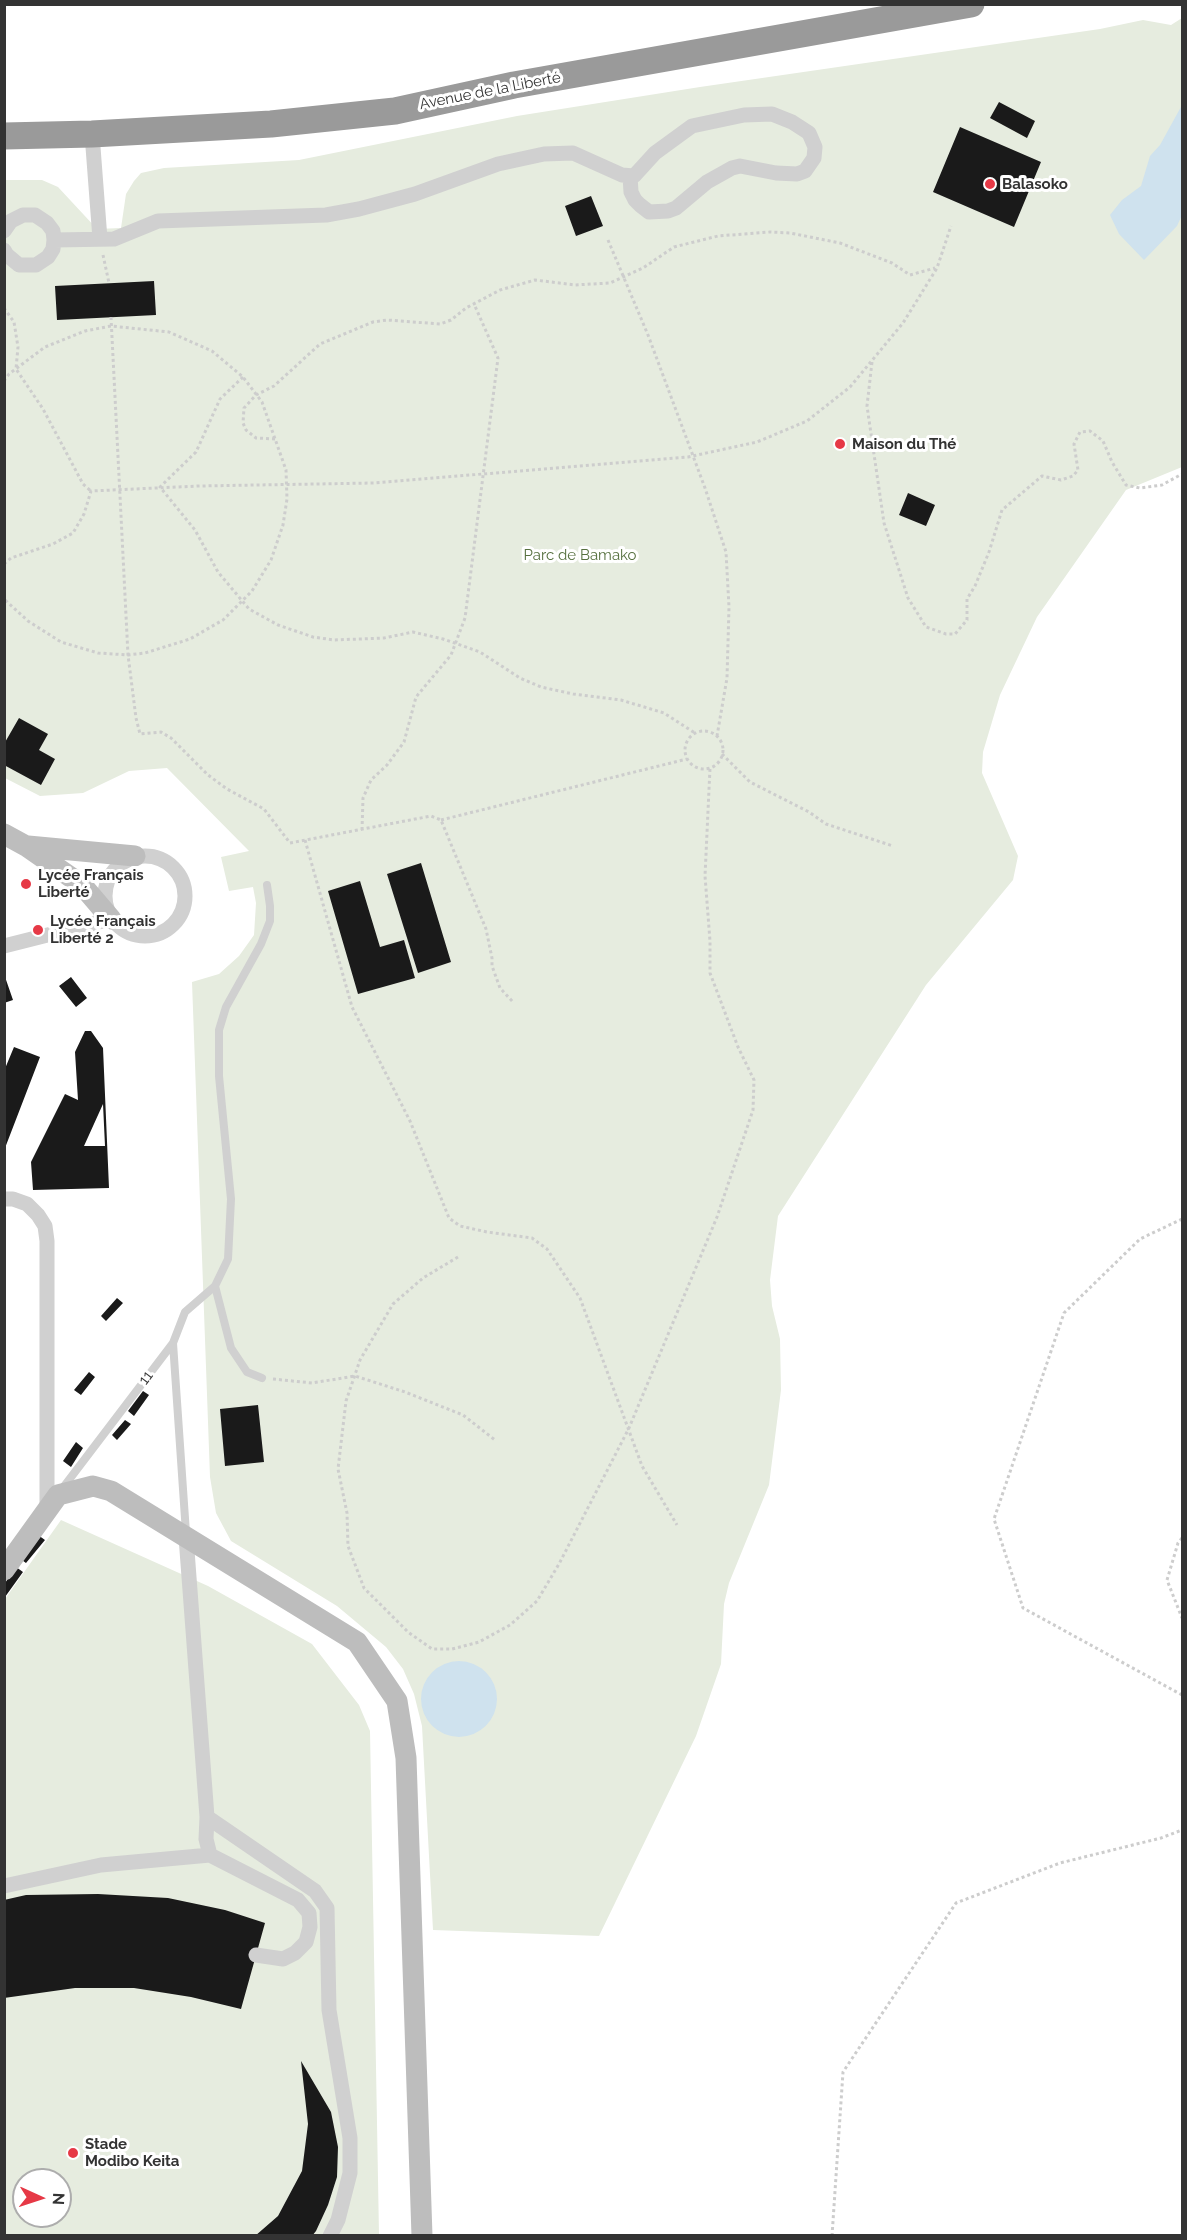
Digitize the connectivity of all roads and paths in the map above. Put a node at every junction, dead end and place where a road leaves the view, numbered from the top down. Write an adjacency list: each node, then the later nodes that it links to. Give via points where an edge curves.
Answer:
1 (971, 4): 2 (highway, Avenue de la Liberté, via 514,85 395,111 271,124)
2 (92, 134): 3 (highway, Avenue de la Liberté); 7 (street)
3 (4, 136)
4 (630, 176): 4 (street, via 692,126 744,115 772,114 792,122 809,133 815,147 806,171 797,174 755,167 732,168 668,211 649,212 634,200); 7 (street, via 573,153 544,154 498,164 359,209 326,215 158,221 114,238)
5 (951, 226): 11 (path)
6 (4, 231): 8 (street, via 22,215 35,215 47,223)
7 (99, 239): 8 (street); 13 (path)
8 (54, 240): 10 (street, via 48,257 36,266 19,265)
9 (608, 240): 12 (path)
10 (4, 250)
11 (937, 268): 12 (path, via 910,275 892,263 840,243 770,232 718,236 674,247); 18 (path, via 903,323)
12 (624, 277): 14 (path, via 610,283 574,285 535,280 500,290); 24 (path)
13 (109, 283)
14 (474, 304): 22 (path, via 440,324 373,322 320,344 274,387); 25 (path, via 498,358)
15 (4, 308): 19 (path, via 14,322)
16 (111, 317): 17 (path)
17 (111, 326): 19 (path, via 85,331 45,347); 20 (path, via 169,332 212,351); 29 (path)
18 (872, 360): 24 (path, via 850,387 807,421 757,442); 26 (path, via 867,406 884,524 908,598 926,627 955,634 967,620 967,599 1002,510 1042,476 1061,480 1072,476 1078,470 1074,444 1080,432 1090,431 1103,441 1126,485 1161,485)
19 (16, 369): 21 (path); 30 (path, via 43,409 83,484)
20 (243, 377): 22 (path); 28 (path, via 220,399 196,452)
21 (4, 381)
22 (256, 395): 23 (path); 23 (path, via 244,408 246,430 256,438)
23 (275, 439): 27 (path)
24 (693, 456): 25 (path); 37 (path, via 726,552 727,678)
25 (484, 473): 27 (path, via 374,483); 34 (path, via 465,618)
26 (1182, 474)
27 (287, 484): 28 (path); 33 (path, via 283,525 271,560)
28 (160, 487): 29 (path); 33 (path, via 195,530 218,572)
29 (120, 489): 30 (path); 35 (path)
30 (91, 491): 31 (path, via 73,533)
31 (4, 564)
32 (4, 599): 35 (path, via 28,621 61,642 98,653)
33 (242, 601): 34 (path, via 278,625 313,637 334,640 413,632); 35 (path, via 222,620 190,639)
34 (455, 644): 36 (path, via 480,652 541,687 621,700 663,713); 42 (path, via 416,697 404,742 371,780 363,798)
35 (128, 655): 44 (path, via 140,734 161,732 171,738 207,775 264,809 290,843)
36 (695, 733): 37 (path, via 705,731); 39 (path, via 687,743)
37 (717, 736): 38 (path)
38 (722, 754): 40 (path); 46 (path, via 750,782 826,824)
39 (687, 759): 40 (path, via 697,768); 41 (path)
40 (710, 768): 59 (path, via 705,876 710,973 754,1080 753,1110 717,1217)
41 (441, 820): 42 (path, via 431,816); 51 (path, via 486,929 500,988)
42 (362, 830): 44 (path)
43 (4, 834): 45 (street)
44 (305, 840): 59 (path, via 352,1007 410,1121 449,1218 460,1226 532,1238 547,1249 580,1298)
45 (26, 846): 47 (street); 49 (street, via 82,885)
46 (893, 846)
47 (135, 856): 49 (street, via 110,874 105,905); 49 (street, via 153,857 170,864 184,884 184,908 171,928 148,937 125,932)
48 (267, 885): 55 (lane, via 270,921 226,1007 219,1030 231,1228 228,1259)
49 (111, 919): 50 (street)
50 (4, 946)
51 (513, 1002)
52 (4, 1199): 61 (street, via 27,1204 45,1226)
53 (1182, 1219): 67 (path, via 1140,1239 1064,1313 994,1519 1023,1608)
54 (458, 1257): 57 (path, via 423,1278 393,1304 360,1360)
55 (215, 1286): 56 (lane, via 184,1311); 58 (lane, via 231,1348 247,1372)
56 (173, 1343): 61 (lane, 11); 63 (lane, 11)
57 (355, 1376): 58 (path, via 312,1383); 59 (path, via 346,1401 339,1469 348,1546 364,1588 408,1632 432,1649 479,1642 510,1625 537,1601); 60 (path, via 463,1415)
58 (262, 1378)
59 (630, 1428): 62 (path, via 642,1466)
60 (495, 1440)
61 (52, 1502): 63 (street, via 93,1486 111,1491); 65 (street, 11)
62 (677, 1525)
63 (186, 1537): 68 (street); 74 (street, via 357,1642 398,1701 406,1758)
64 (1182, 1538): 66 (path, via 1167,1581)
65 (4, 1570)
66 (1182, 1618)
67 (1182, 1695)
68 (207, 1817): 70 (street); 73 (street, via 315,1891 327,1908 328,2010 350,2138 350,2173 338,2220)
69 (1182, 1830): 75 (path, via 1060,1863 956,1903 843,2072)
70 (210, 1855): 71 (street, via 101,1865); 72 (street, via 298,1900 309,1913 306,1942 295,1953 283,1959)
71 (4, 1886)
72 (256, 1955)
73 (330, 2235)
74 (422, 2235)
75 (832, 2235)

